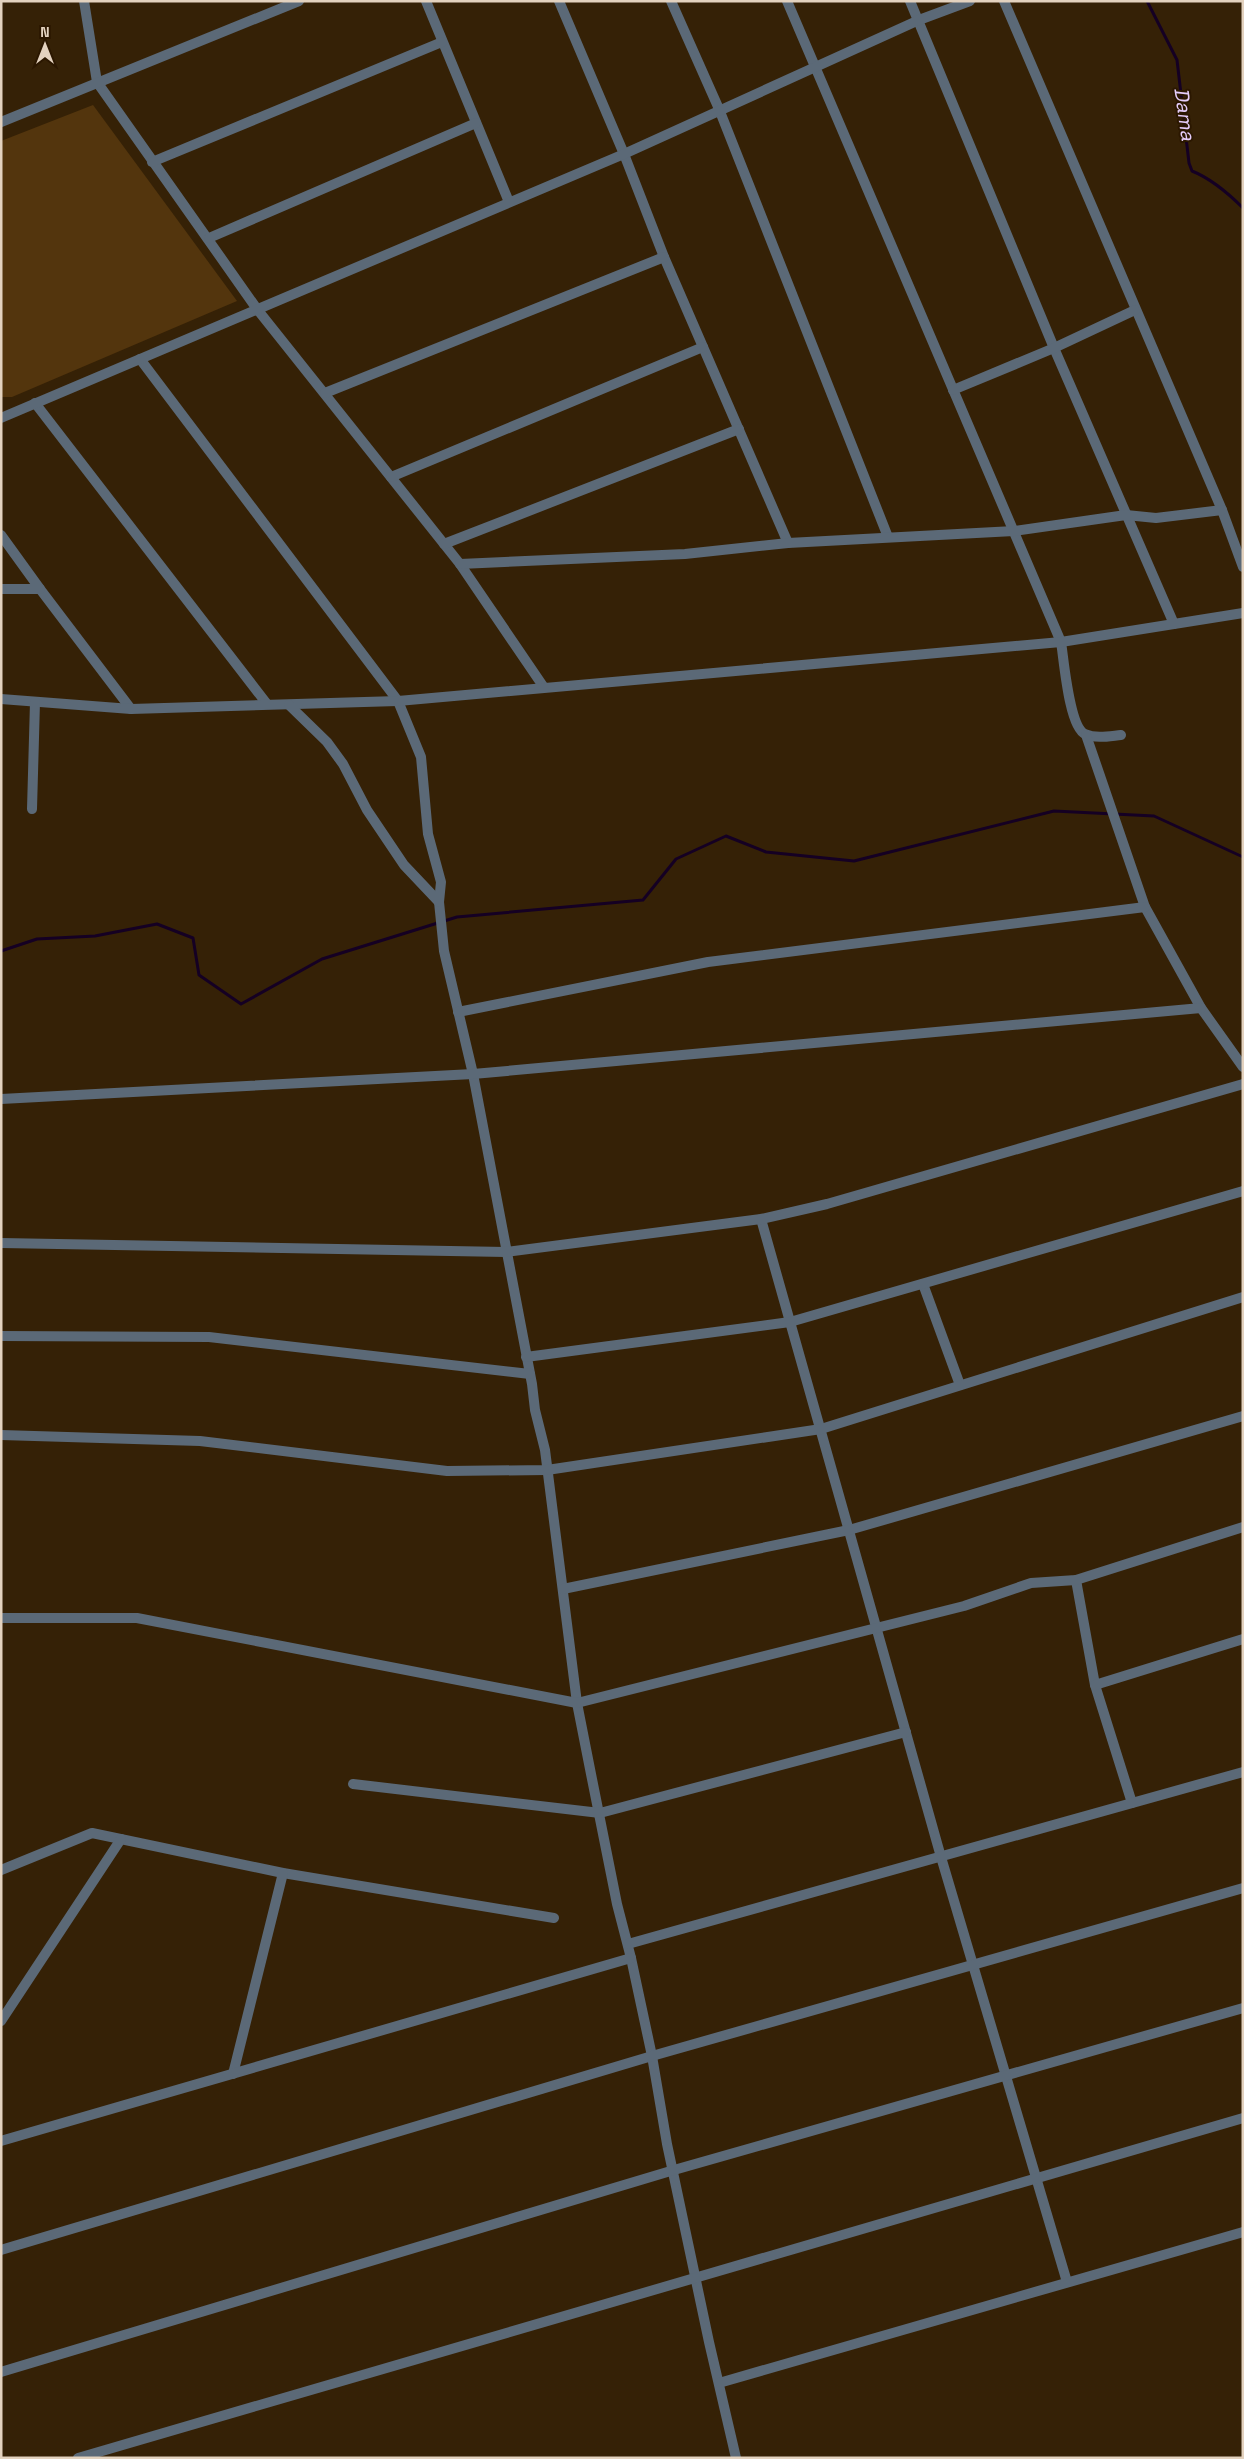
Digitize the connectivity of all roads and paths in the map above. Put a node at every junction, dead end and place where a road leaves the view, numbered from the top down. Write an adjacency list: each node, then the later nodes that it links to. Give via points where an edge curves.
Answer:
1 (84, 1): 13 (street)
2 (299, 1): 13 (street)
3 (426, 1): 11 (street)
4 (559, 1): 17 (street)
5 (671, 1): 14 (street)
6 (787, 1): 12 (street)
7 (910, 1): 10 (street)
8 (970, 1): 10 (street)
9 (1004, 1): 23 (street)
10 (918, 20): 12 (street); 25 (street)
11 (442, 42): 16 (street); 18 (street)
12 (815, 68): 14 (street); 27 (street)
13 (97, 82): 15 (street); 18 (street)
14 (719, 109): 17 (street); 37 (street)
15 (1, 122)
16 (476, 123): 19 (street); 20 (street)
17 (624, 154): 19 (street); 21 (street)
18 (152, 162): 20 (street)
19 (509, 202): 22 (street)
20 (209, 238): 22 (street)
21 (664, 257): 24 (street); 28 (street)
22 (257, 309): 26 (street); 28 (street)
23 (1135, 310): 25 (street); 33 (street)
24 (703, 347): 31 (street); 32 (street)
25 (1054, 348): 27 (street); 34 (street)
26 (140, 358): 29 (street); 49 (street)
27 (953, 390): 35 (street)
28 (325, 394): 32 (street)
29 (35, 403): 30 (street); 51 (street)
30 (1, 418)
31 (738, 429): 38 (street); 39 (street)
32 (392, 477): 39 (street)
33 (1222, 510): 34 (street, via 1156,518); 41 (street)
34 (1126, 515): 35 (street); 45 (street)
35 (1014, 531): 37 (street); 46 (street)
36 (1, 535): 43 (street)
37 (888, 537): 38 (street)
38 (788, 543): 40 (street, via 685,554)
39 (444, 544): 40 (street)
40 (460, 564): 47 (street)
41 (1243, 567)
42 (1, 589): 43 (street)
43 (40, 590): 53 (street)
44 (1243, 613): 45 (street)
45 (1174, 624): 46 (street)
46 (1062, 642): 47 (street); 54 (street, via 1073,716 1078,729)
47 (543, 686): 49 (street)
48 (1, 699): 50 (street)
49 (398, 701): 52 (street); 57 (street, via 421,757 428,834 441,882)
50 (35, 702): 53 (street); 56 (street)
51 (267, 704): 52 (street); 53 (street)
52 (289, 705): 57 (street, via 343,764 367,810 404,865)
53 (131, 709)
54 (1086, 735): 55 (street); 58 (street)
55 (1121, 735)
56 (32, 809)
57 (439, 902): 60 (street, via 444,951)
58 (1145, 907): 59 (street); 60 (street, via 708,962)
59 (1201, 1008): 61 (street); 62 (street)
60 (458, 1012): 62 (street)
61 (1243, 1067)
62 (473, 1074): 64 (street); 68 (street)
63 (1243, 1084): 66 (street, via 827,1204)
64 (1, 1099)
65 (1243, 1191): 69 (street)
66 (761, 1219): 68 (street); 71 (street)
67 (1, 1243): 68 (street)
68 (506, 1252): 73 (street)
69 (924, 1284): 71 (street); 75 (street)
70 (1243, 1297): 75 (street)
71 (790, 1322): 73 (street); 77 (street)
72 (1, 1336): 74 (street, via 209,1337)
73 (526, 1357): 74 (street)
74 (530, 1374): 79 (street)
75 (960, 1385): 77 (street)
76 (1243, 1416): 81 (street)
77 (821, 1429): 79 (street); 81 (street)
78 (1, 1435): 79 (street, via 200,1441 447,1471)
79 (547, 1470): 83 (street)
80 (1243, 1527): 82 (street)
81 (849, 1530): 83 (street); 85 (street)
82 (1076, 1580): 85 (street, via 1030,1583 964,1606); 87 (street)
83 (563, 1589): 88 (street)
84 (1, 1618): 88 (street, via 137,1618)
85 (877, 1628): 88 (street); 89 (street)
86 (1243, 1640): 87 (street)
87 (1095, 1685): 92 (street)
88 (578, 1703): 93 (street)
89 (906, 1732): 93 (street); 95 (street)
90 (1243, 1772): 92 (street)
91 (353, 1784): 93 (street)
92 (1132, 1803): 95 (street)
93 (600, 1813): 100 (street)
94 (121, 1840): 96 (street, via 92,1833); 97 (street); 104 (street)
95 (941, 1857): 100 (street); 102 (street)
96 (1, 1870)
97 (283, 1873): 99 (street); 106 (street)
98 (1243, 1888): 102 (street)
99 (554, 1918)
100 (628, 1944): 101 (street)
101 (631, 1958): 105 (street); 106 (street)
102 (973, 1965): 105 (street); 107 (street)
103 (1243, 2008): 107 (street)
104 (1, 2021)
105 (652, 2056): 110 (street); 113 (street)
106 (233, 2074): 109 (street)
107 (1006, 2075): 110 (street); 111 (street)
108 (1243, 2118): 111 (street)
109 (1, 2141)
110 (674, 2170): 114 (street); 116 (street)
111 (1037, 2179): 114 (street); 115 (street)
112 (1243, 2232): 115 (street)
113 (1, 2250)
114 (698, 2279): 117 (street); 118 (street)
115 (1068, 2282): 117 (street)
116 (1, 2372)
117 (719, 2383): 119 (street)
118 (78, 2458)
119 (736, 2458)

